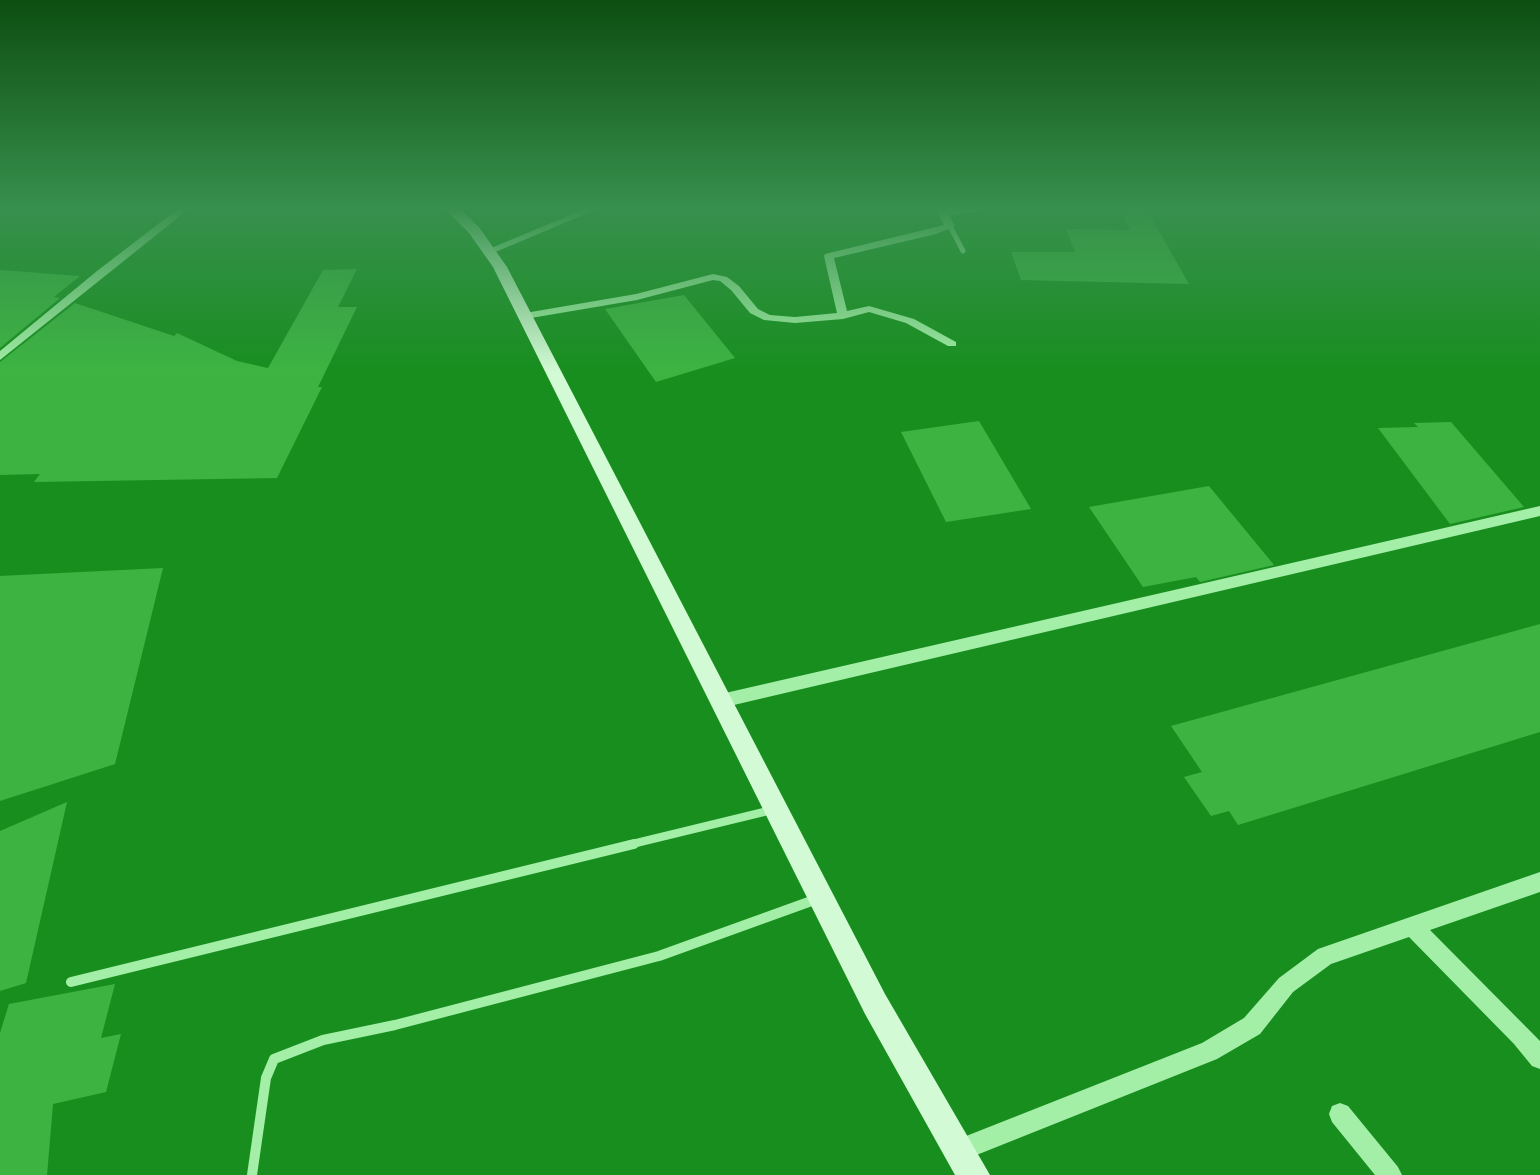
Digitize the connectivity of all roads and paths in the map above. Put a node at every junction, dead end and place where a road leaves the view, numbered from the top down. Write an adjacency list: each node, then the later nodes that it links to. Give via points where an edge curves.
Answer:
1 (114, 263): 7 (street)
2 (497, 263): 4 (street)
3 (831, 263): 5 (street)
4 (525, 316): 5 (street, via 637,297 712,277 723,279 754,311 768,318); 9 (street)
5 (843, 316): 6 (street, via 869,309 887,312)
6 (952, 344)
7 (0, 357)
8 (1540, 511): 9 (street)
9 (721, 701): 10 (street)
10 (776, 809): 12 (street); 14 (lane)
11 (1540, 882): 13 (street)
12 (821, 897): 17 (street, via 875,1004); 18 (lane, via 659,956 323,1040 274,1059 266,1078)
13 (1411, 925): 15 (street); 17 (street, via 1325,956 1286,985 1252,1026 1209,1051)
14 (71, 982)
15 (1540, 1058)
16 (1340, 1114): 20 (street)
17 (958, 1149): 19 (street)
18 (252, 1175)
19 (973, 1175)
20 (1390, 1175)

